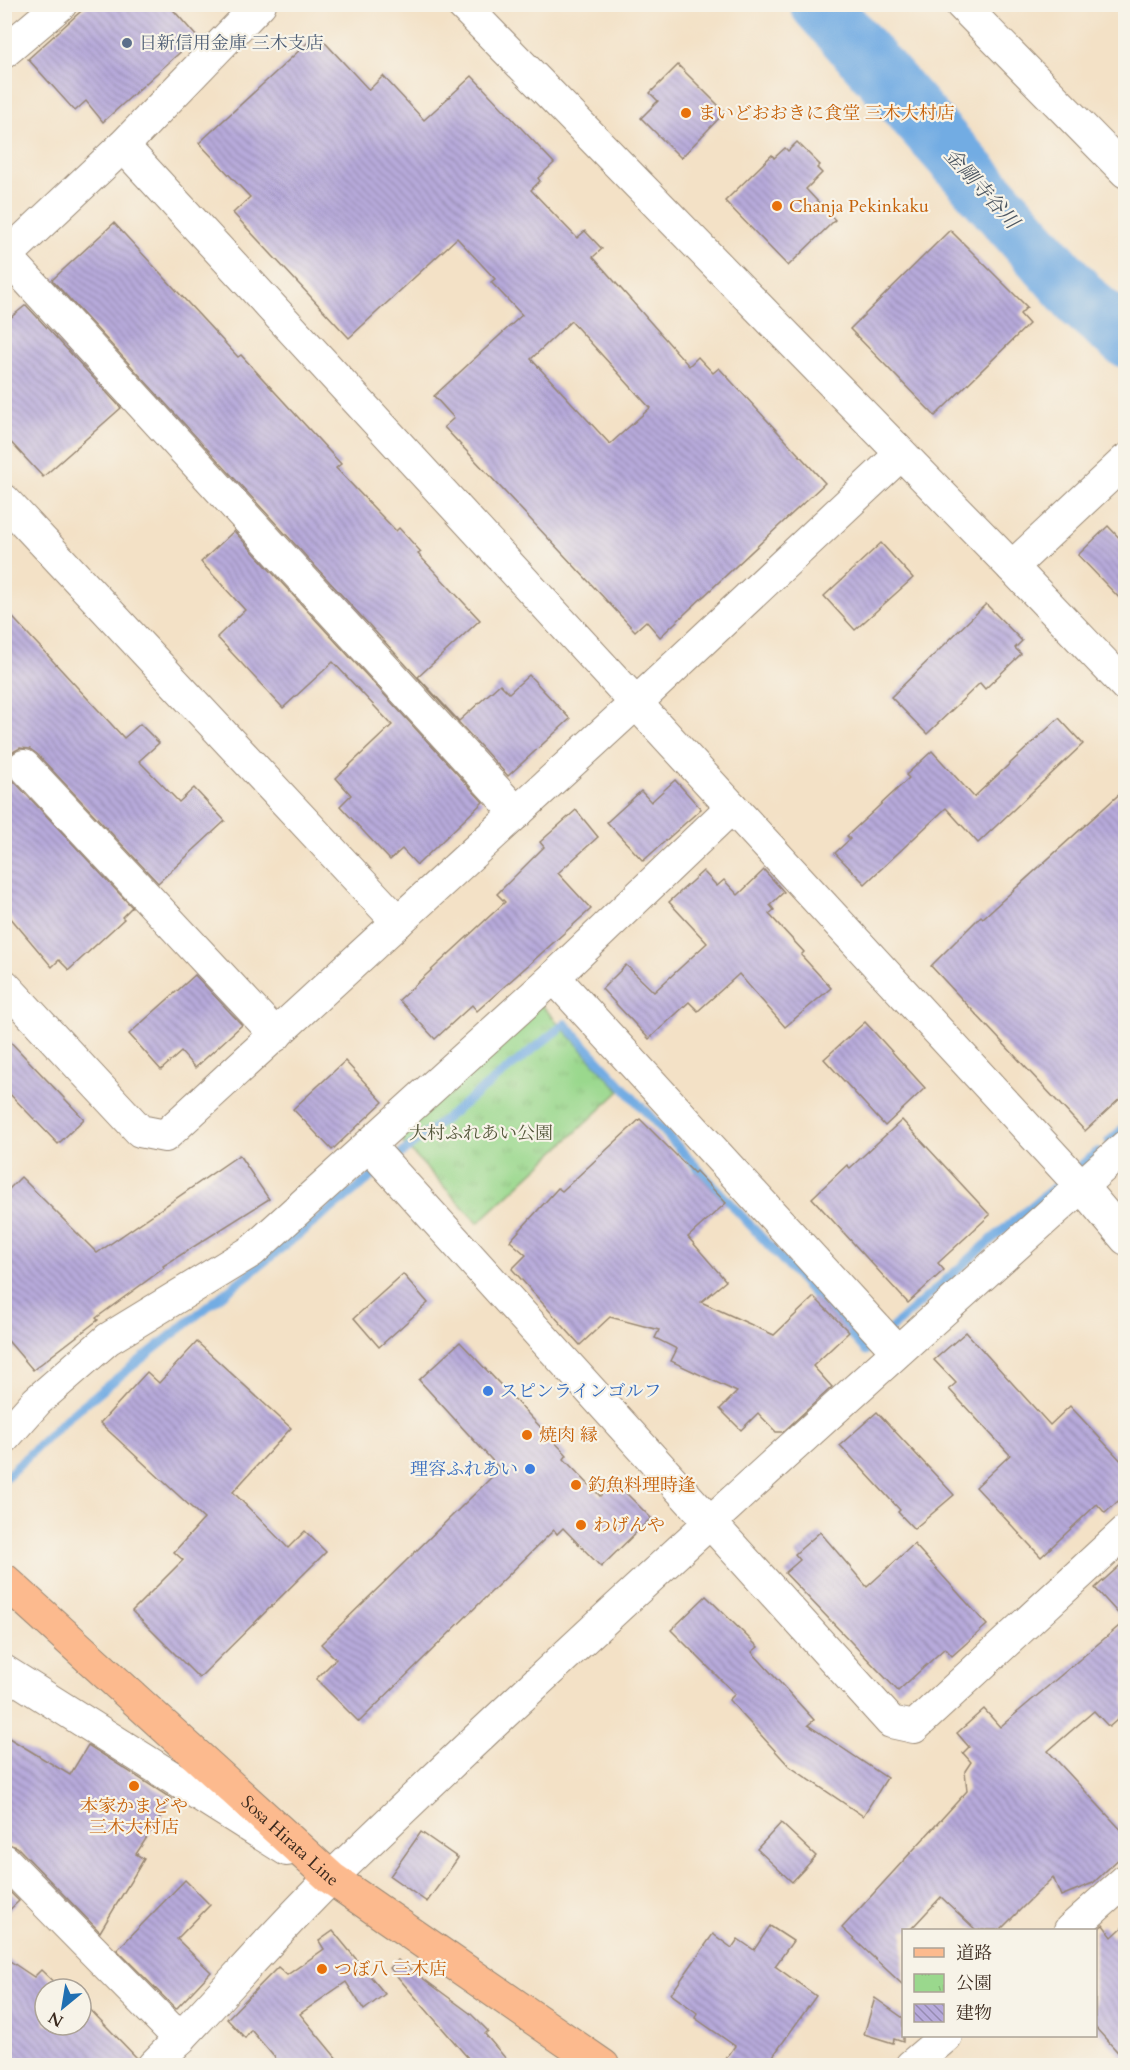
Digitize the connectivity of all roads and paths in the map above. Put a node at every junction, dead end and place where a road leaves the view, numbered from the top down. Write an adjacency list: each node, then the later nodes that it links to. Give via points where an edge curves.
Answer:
1 (61, 4): 5 (street)
2 (260, 4): 6 (street)
3 (462, 4): 9 (street)
4 (961, 4): 7 (street)
5 (4, 52)
6 (123, 146): 8 (street); 14 (street)
7 (1125, 172)
8 (5, 257): 17 (street)
9 (901, 454): 12 (street); 14 (street)
10 (1125, 460): 12 (street)
11 (4, 500): 18 (street)
12 (1012, 567): 13 (street)
13 (1125, 686)
14 (636, 703): 16 (street); 17 (street)
15 (24, 766): 21 (street)
16 (732, 807): 19 (street); 24 (street)
17 (517, 813): 18 (street)
18 (398, 922): 21 (street)
19 (554, 977): 22 (street); 26 (street)
20 (4, 985): 21 (street, via 140,1131 165,1136)
21 (276, 1035)
22 (369, 1146): 27 (street, via 252,1251 108,1340 37,1401); 28 (street)
23 (1125, 1146): 24 (street)
24 (1081, 1186): 25 (street); 26 (street)
25 (1125, 1239)
26 (897, 1351): 28 (street)
27 (4, 1438)
28 (709, 1522): 29 (street, via 891,1722 914,1727); 33 (street)
29 (1125, 1531)
30 (4, 1580): 33 (main road, Sosa Hirata Line)
31 (4, 1671): 33 (street)
32 (4, 1860): 37 (street)
33 (331, 1878): 37 (street); 39 (main road, Sosa Hirata Line)
34 (1125, 1880): 35 (street)
35 (1071, 1929)
36 (945, 2037): 40 (street)
37 (180, 2039): 38 (street)
38 (153, 2066)
39 (603, 2066)
40 (911, 2066)

